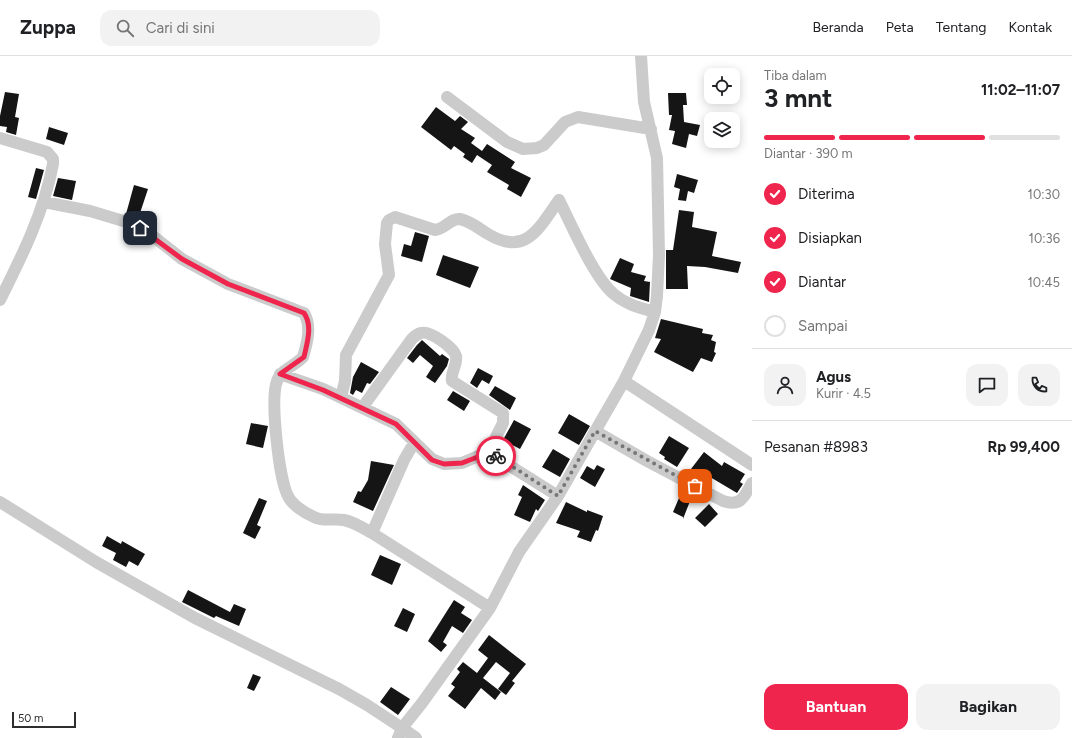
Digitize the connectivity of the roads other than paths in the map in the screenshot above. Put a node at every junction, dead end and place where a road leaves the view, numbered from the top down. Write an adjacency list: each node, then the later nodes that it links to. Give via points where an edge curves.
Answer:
1 (640, 56): 3 (street, via 644,102)
2 (448, 97): 3 (street, via 507,142 523,149 544,145 565,122 578,117)
3 (651, 129): 7 (street, via 657,158 659,188 659,262)
4 (0, 138): 5 (street, via 51,155 53,164)
5 (44, 202): 6 (street, via 26,249); 8 (street, via 90,211 130,223 149,233 182,259 228,284 304,313 309,327 304,357)
6 (0, 300)
7 (655, 312): 9 (street); 10 (street, via 632,305 615,295 600,279 559,200 529,238 517,243 497,240 460,219 440,230 435,230 395,217 389,220 386,230 389,275 346,355 345,381)
8 (280, 374): 10 (street); 19 (street, via 274,402 277,442 288,497 314,518 352,522)
9 (624, 381): 12 (street); 15 (street)
10 (341, 397): 11 (street)
11 (362, 408): 13 (street, via 396,424); 14 (street, via 411,340 421,332 427,332 454,353 456,362 452,381 503,413 503,423)
12 (595, 431): 16 (street, via 624,449 731,504 744,499); 17 (street)
13 (414, 443): 14 (street, via 432,460 444,464 462,463); 19 (street)
14 (488, 453): 17 (street)
15 (752, 465)
16 (752, 483)
17 (558, 496): 20 (street, via 519,552)
18 (0, 502): 21 (street, via 83,555 188,614 367,705)
19 (372, 533): 20 (street)
20 (490, 608): 21 (street)
21 (400, 733): 22 (street)
22 (416, 738)

